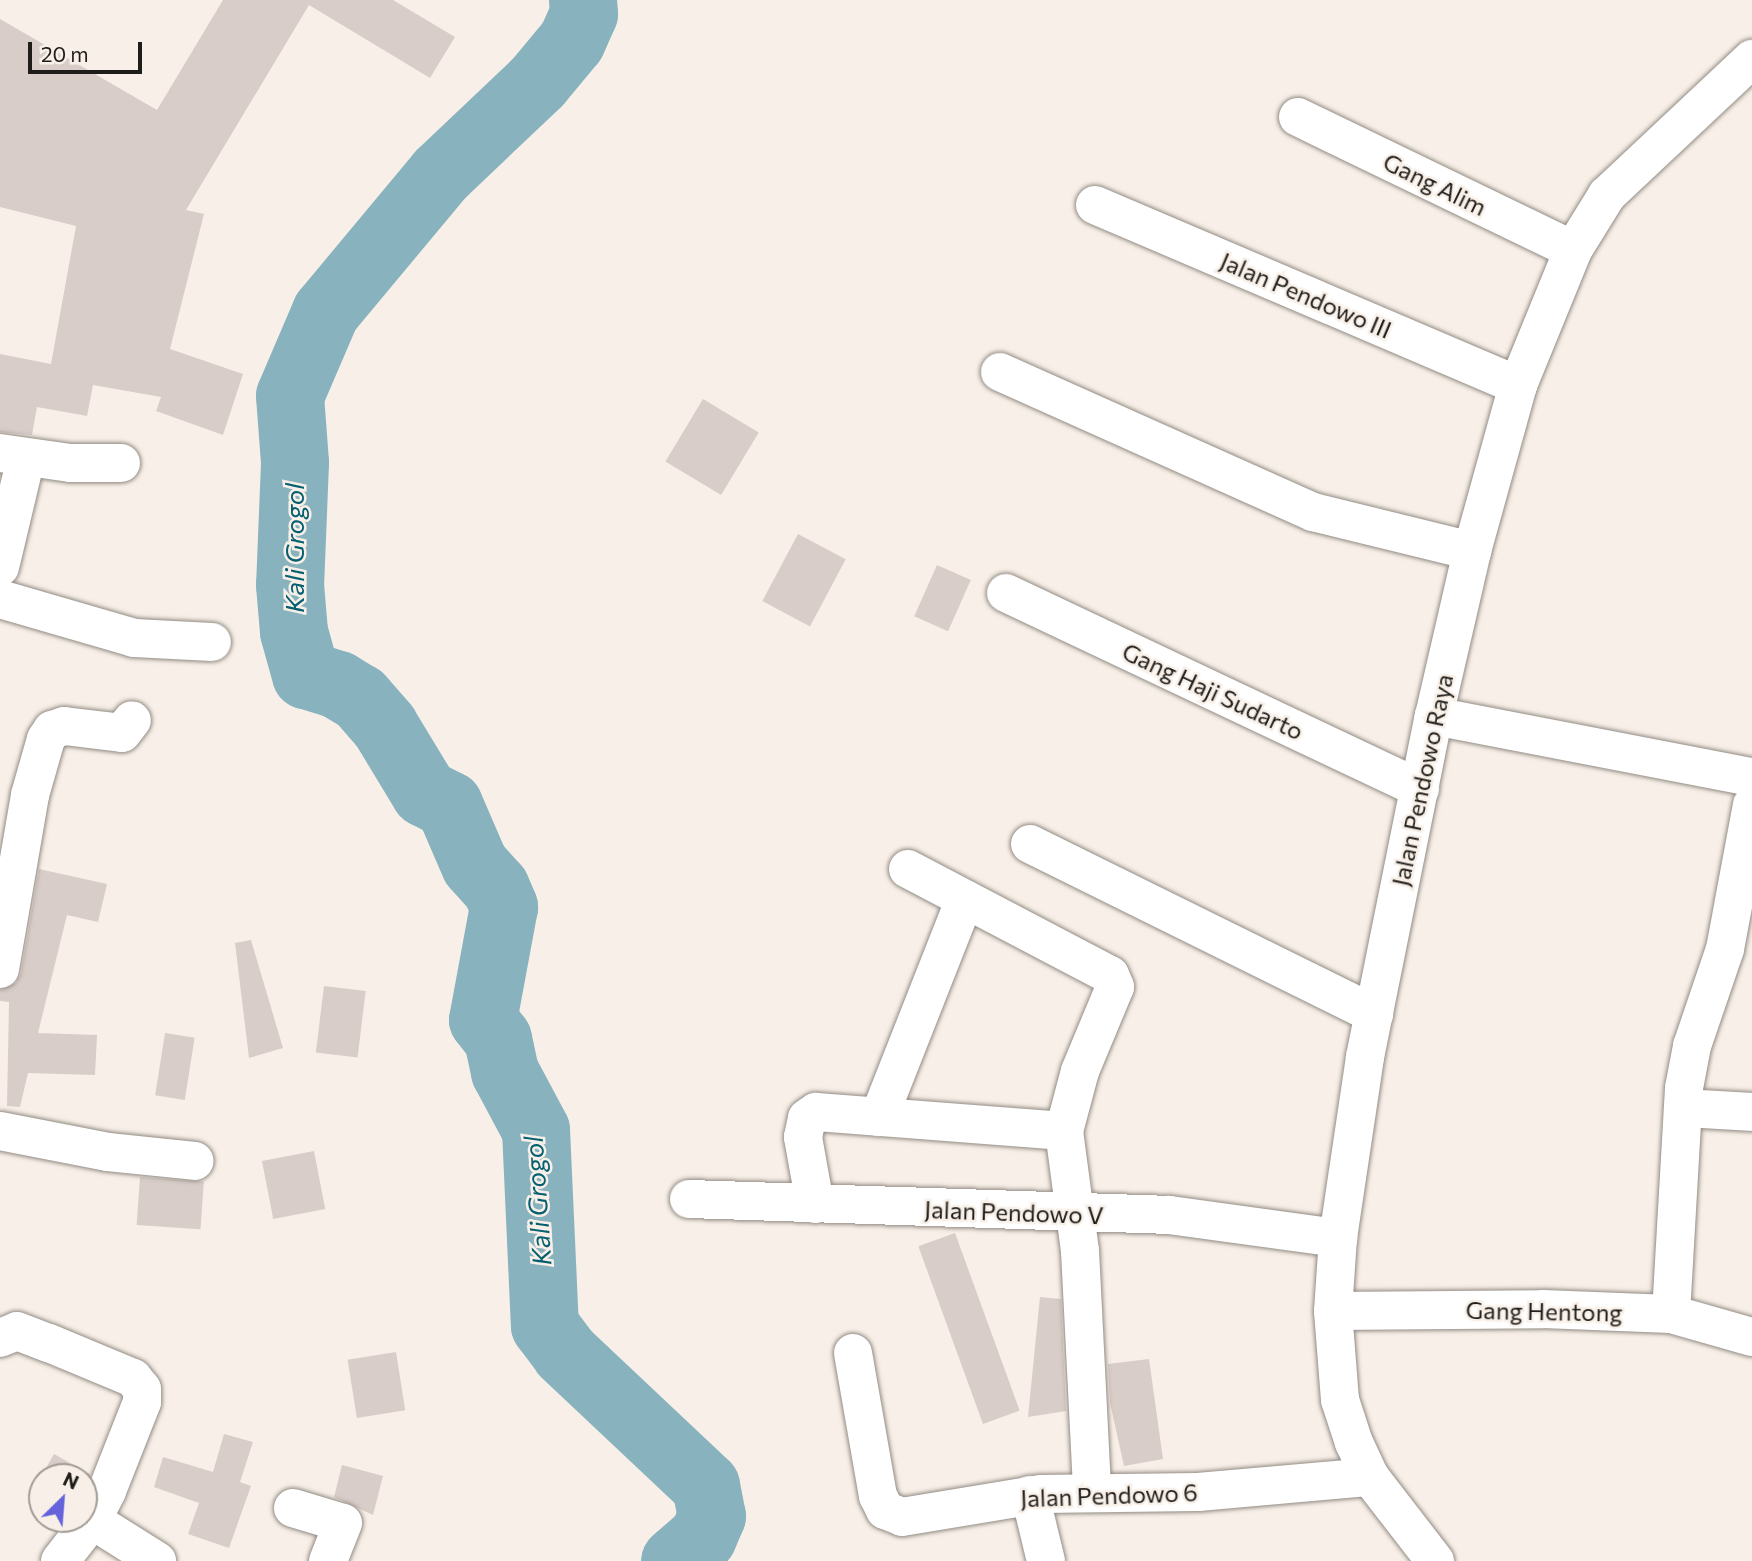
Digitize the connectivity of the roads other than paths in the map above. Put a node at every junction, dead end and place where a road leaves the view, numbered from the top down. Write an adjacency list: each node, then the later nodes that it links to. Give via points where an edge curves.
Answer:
1 (1752, 59): 4 (street, Jalan Pendowo Raya, via 1607,195)
2 (1298, 117): 4 (street, Gang Alim)
3 (1095, 205): 6 (street, Jalan Pendowo III)
4 (1573, 250): 6 (street, Jalan Pendowo Raya)
5 (1000, 372): 9 (street, via 1313,512)
6 (1518, 385): 9 (street, Jalan Pendowo Raya)
7 (13, 455): 8 (street); 10 (street)
8 (121, 463)
9 (1472, 551): 14 (street, Jalan Pendowo Raya)
10 (0, 567)
11 (1006, 593): 17 (street, Gang Haji Sudarto)
12 (0, 600): 13 (street, via 134,638)
13 (212, 642)
14 (1434, 716): 16 (street); 17 (street, Jalan Pendowo Raya)
15 (132, 720): 18 (street, via 122,733 64,726 52,730)
16 (1752, 777)
17 (1420, 789): 25 (street, Jalan Pendowo Raya)
18 (15, 791): 24 (street)
19 (1752, 805): 23 (street)
20 (1030, 844): 25 (street)
21 (908, 869): 22 (street)
22 (965, 899): 28 (street); 30 (street, via 1110,975 1115,987 1080,1071)
23 (1739, 952): 26 (street, via 1692,1046)
24 (0, 969)
25 (1374, 1014): 35 (street, Jalan Pendowo Raya)
26 (1684, 1108): 27 (street); 37 (street)
27 (1752, 1112)
28 (879, 1117): 30 (street, via 947,1126); 33 (street, via 826,1110 807,1118 803,1137)
29 (0, 1130): 31 (street, via 108,1152)
30 (1065, 1131): 34 (street)
31 (195, 1161)
32 (690, 1199): 33 (street, Jalan Pendowo V)
33 (815, 1204): 34 (street, Jalan Pendowo V)
34 (1076, 1216): 35 (street, Jalan Pendowo V, via 1169,1216); 42 (street)
35 (1338, 1238): 36 (street, Jalan Pendowo Raya)
36 (1334, 1311): 37 (street, Gang Hentong); 41 (street, Jalan Pendowo Raya, via 1340,1400)
37 (1671, 1314): 38 (street, Gang Hentong)
38 (1752, 1337)
39 (0, 1338): 44 (street, via 17,1331 133,1378 142,1389 142,1402)
40 (853, 1353): 43 (street, Jalan Pendowo 6, via 878,1496 885,1510 902,1517)
41 (1370, 1477): 42 (street, Jalan Pendowo 6, via 1198,1492); 52 (street, Jalan Pendowo Raya)
42 (1091, 1491): 43 (street, Jalan Pendowo 6)
43 (1030, 1495): 51 (street)
44 (98, 1506)
45 (293, 1508): 50 (street, via 343,1523)
46 (98, 1524): 49 (street)
47 (82, 1533): 48 (street)
48 (60, 1561)
49 (157, 1561)
50 (328, 1561)
51 (1046, 1561)
52 (1434, 1561)

